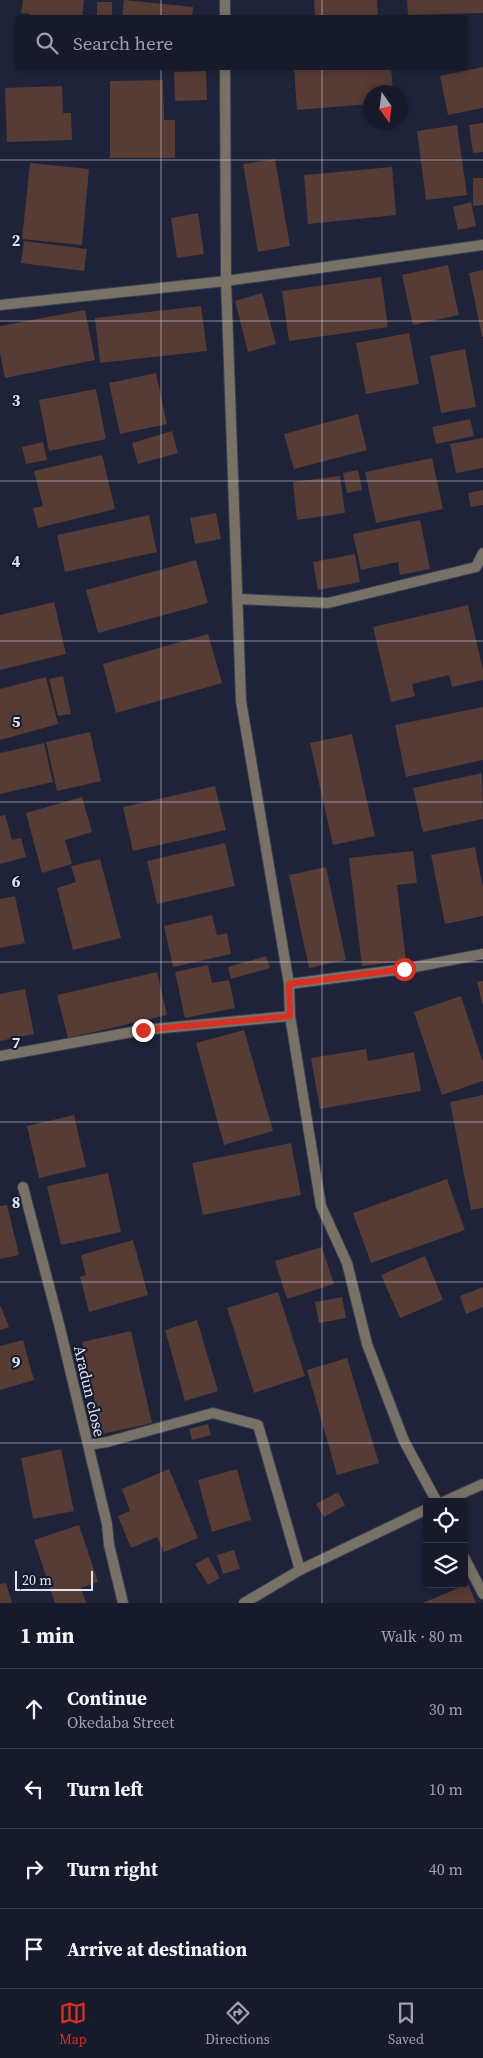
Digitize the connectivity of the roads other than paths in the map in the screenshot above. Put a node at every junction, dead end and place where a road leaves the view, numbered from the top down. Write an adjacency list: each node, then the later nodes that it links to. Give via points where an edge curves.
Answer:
1 (225, 0): 2 (street)
2 (225, 15)
3 (225, 70): 5 (street)
4 (483, 245): 5 (street)
5 (226, 281): 6 (street); 8 (street)
6 (0, 305)
7 (483, 553): 8 (street, via 476,567 328,603)
8 (237, 599): 10 (street, via 241,701)
9 (483, 954): 10 (street, via 404,969)
10 (289, 984): 11 (street)
11 (290, 1016): 12 (street, via 143,1030); 16 (street, via 321,1206 347,1263 367,1344 404,1441)
12 (0, 1056)
13 (23, 1187): 14 (street, Aradun close)
14 (88, 1445): 20 (street, via 213,1413 258,1425); 22 (street, Aradun close)
15 (483, 1484): 17 (street)
16 (435, 1498)
17 (452, 1498)
18 (423, 1511): 20 (street)
19 (468, 1565): 21 (street)
20 (300, 1570): 23 (street)
21 (483, 1594)
22 (123, 1603)
23 (244, 1603)

